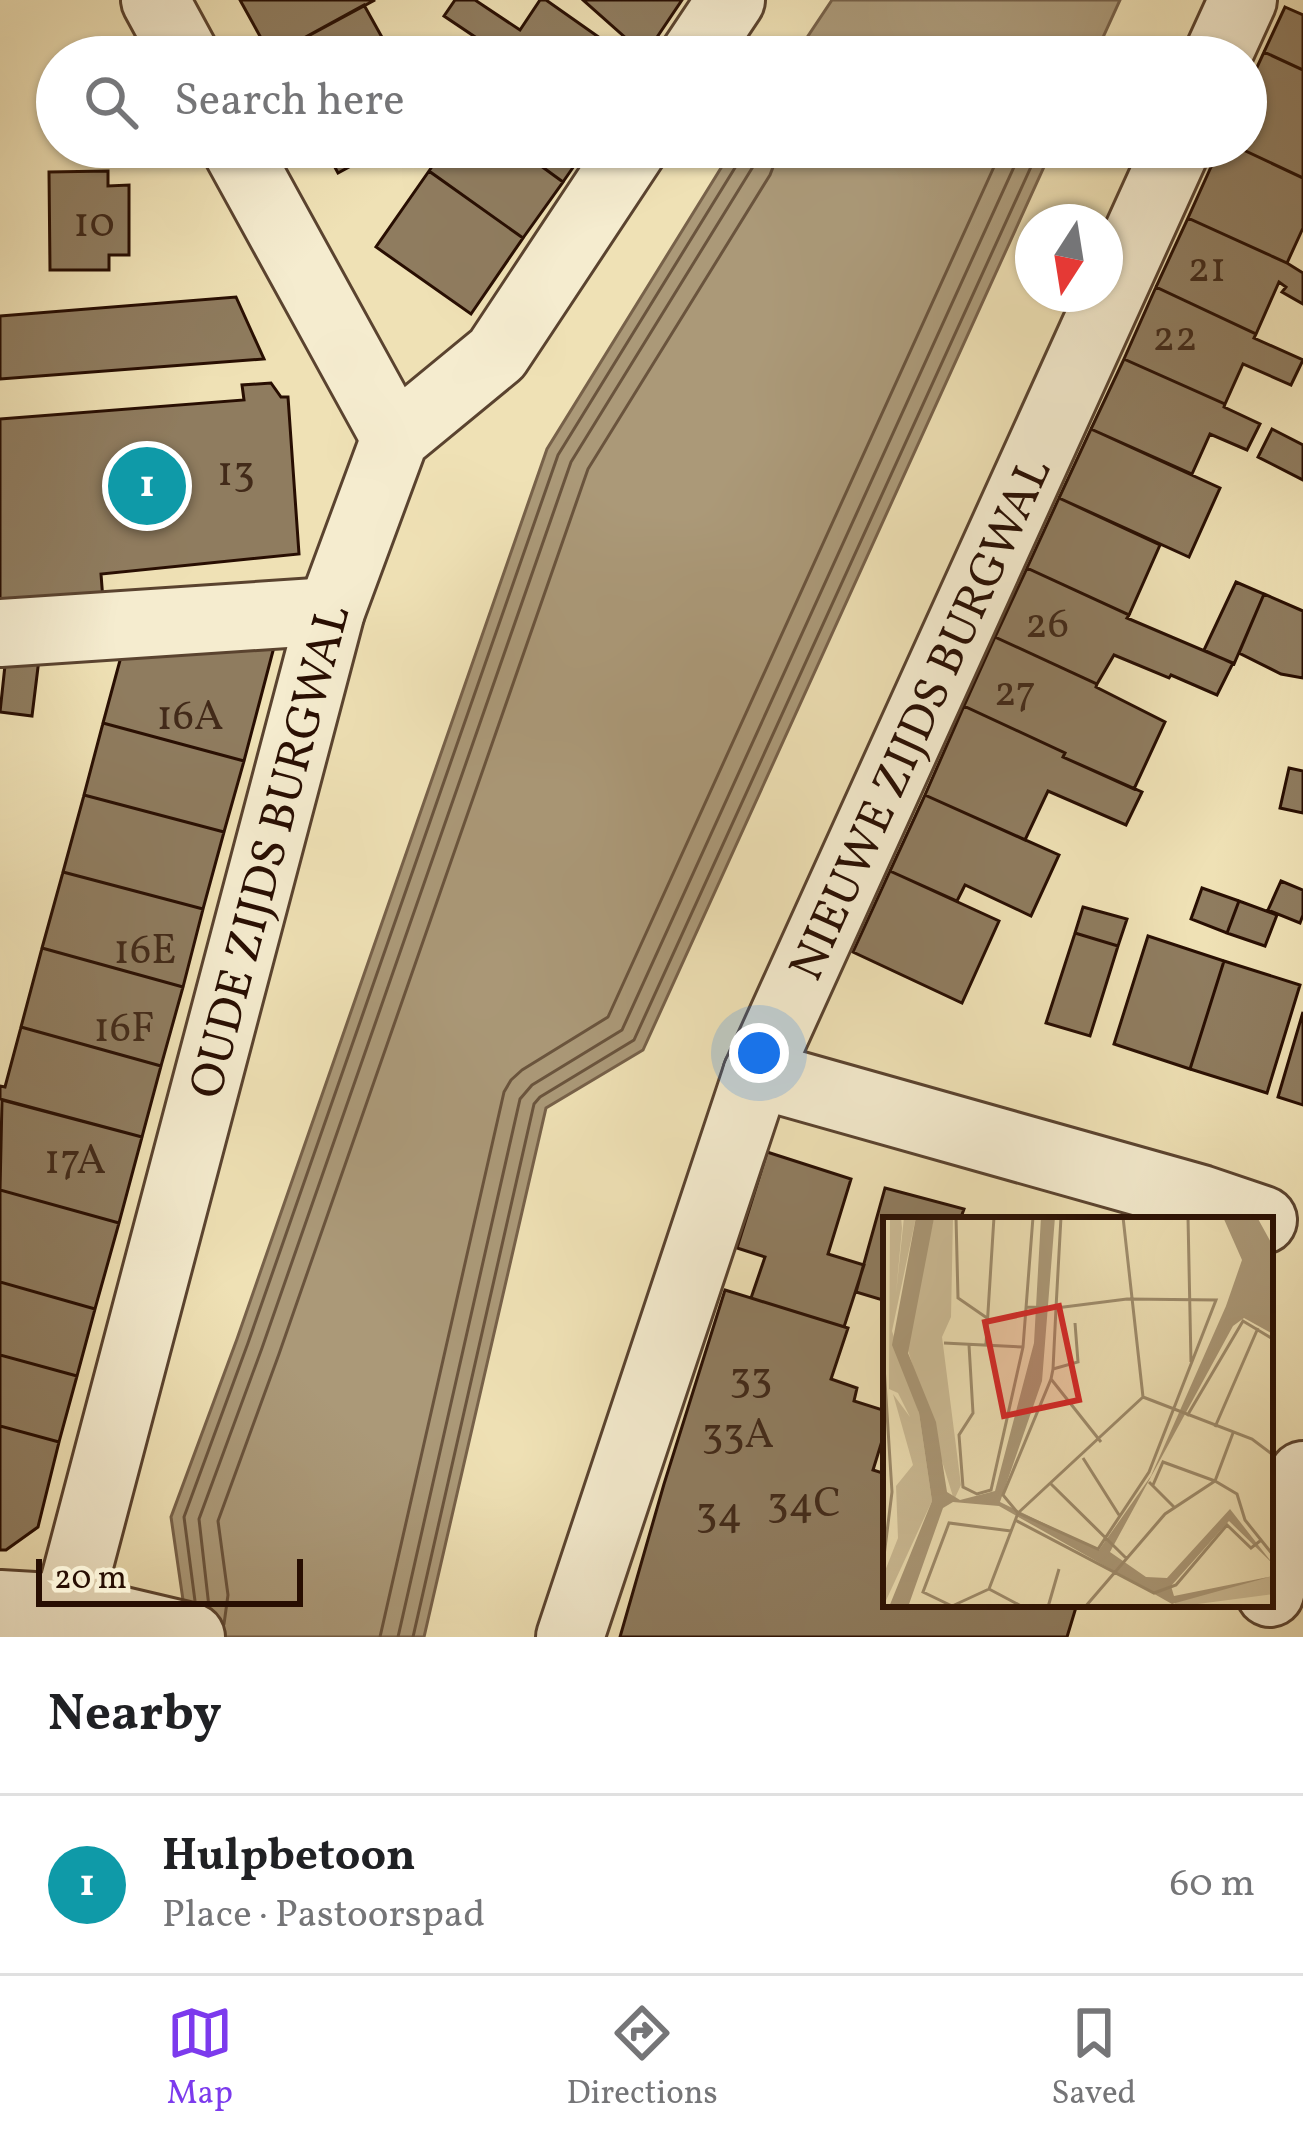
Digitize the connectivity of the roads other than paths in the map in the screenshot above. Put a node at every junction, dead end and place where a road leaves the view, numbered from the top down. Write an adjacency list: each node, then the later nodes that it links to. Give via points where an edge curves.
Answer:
1 (154, 0): 4 (street)
2 (731, 0): 5 (street)
3 (1243, 0): 6 (street)
4 (174, 36)
5 (707, 36)
6 (1227, 36)
7 (247, 168): 10 (street)
8 (620, 168): 10 (street, via 497,354)
9 (1167, 168): 13 (street, NIEUWE ZIJDS BURGWAL)
10 (395, 438): 11 (street, OUDE ZIJDS BURGWAL)
11 (331, 611): 12 (street); 21 (street, OUDE ZIJDS BURGWAL)
12 (0, 633)
13 (757, 1074): 14 (street); 23 (street, NIEUWE ZIJDS BURGWAL)
14 (1256, 1217)
15 (1273, 1223): 16 (street)
16 (1303, 1234)
17 (1303, 1475): 18 (street)
18 (1273, 1582)
19 (0, 1604): 21 (street)
20 (1266, 1607): 24 (street)
21 (64, 1622): 22 (street)
22 (163, 1630)
23 (570, 1637)
24 (1258, 1637)

